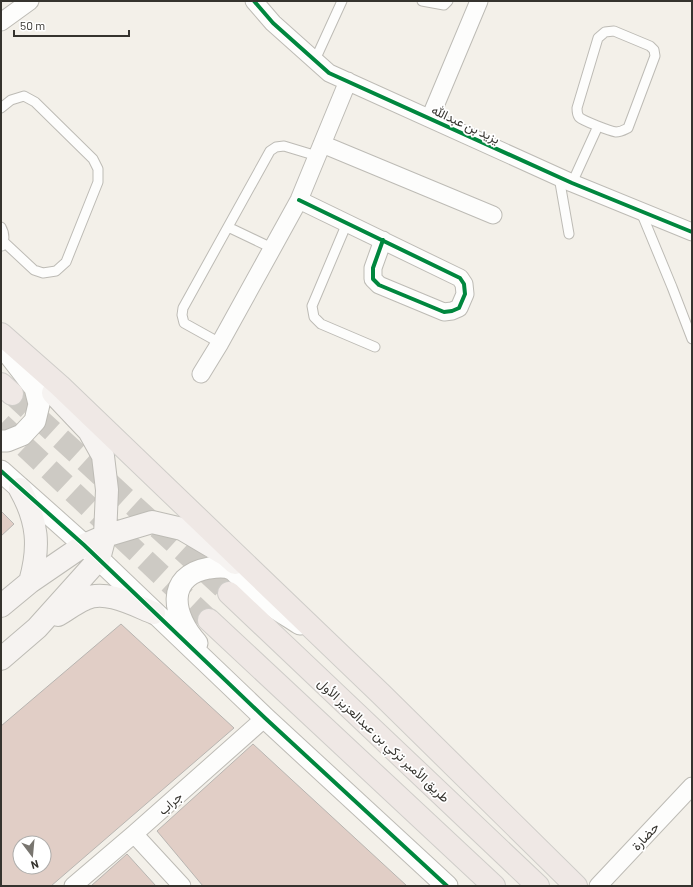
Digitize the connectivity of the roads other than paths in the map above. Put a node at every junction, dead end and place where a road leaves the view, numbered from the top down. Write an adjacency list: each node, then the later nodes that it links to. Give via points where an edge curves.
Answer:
1 (30, 1): 7 (street)
2 (254, 1): 8 (street, يزيد بن عبدالله, via 273,23)
3 (342, 1): 8 (lane)
4 (422, 1): 5 (lane, via 444,5)
5 (448, 1)
6 (479, 1): 11 (street)
7 (1, 22)
8 (315, 60): 9 (street, يزيد بن عبدالله, via 329,72)
9 (348, 81): 11 (street, يزيد بن عبدالله); 13 (street)
10 (1, 108): 24 (lane, via 11,100 24,96 35,102 93,158 98,169 98,182 66,262 56,271 43,274 34,270)
11 (430, 118): 14 (street, يزيد بن عبدالله)
12 (598, 126): 12 (lane, via 580,119 577,108 598,38 605,32 614,31 650,46 655,56 628,128 615,132); 14 (lane)
13 (319, 150): 15 (street); 17 (street); 20 (lane, via 284,146 270,150)
14 (565, 180): 16 (street, يزيد بن عبدالله); 22 (lane)
15 (299, 200): 18 (street); 25 (street)
16 (640, 211): 21 (street, يزيد بن عبدالله); 28 (lane)
17 (493, 215)
18 (347, 223): 23 (street); 31 (lane, via 312,306 314,317 321,324)
19 (1, 227): 24 (lane, via 4,235)
20 (228, 227): 25 (lane); 29 (lane, via 183,308 182,315 184,323)
21 (692, 232)
22 (569, 234)
23 (383, 240): 23 (street, via 460,278 464,284 465,294 459,308 444,312 379,286 373,278 373,268)
24 (2, 245)
25 (272, 248): 29 (street)
26 (1, 334): 44 (main road, via 60,386)
27 (1, 339): 36 (main road, via 89,430 103,456 107,490)
28 (692, 339)
29 (220, 343): 32 (street)
30 (1, 344): 33 (street, via 35,388 39,404 35,421 22,435)
31 (375, 347)
32 (202, 374)
33 (1, 441)
34 (1, 471): 35 (street)
35 (20, 489): 37 (street); 38 (main road, via 27,501 35,528 35,562)
36 (105, 536): 37 (main road); 44 (main road, via 152,522 182,529 226,555)
37 (91, 552): 38 (main road); 41 (street); 43 (main road)
38 (30, 582): 40 (main road)
39 (229, 593): 53 (main road, طريق الأمير تركي بن عبدالعزيز الأول)
40 (1, 606)
41 (154, 613): 43 (main road, via 99,595 85,598); 46 (street)
42 (209, 620): 52 (main road)
43 (37, 628): 45 (main road)
44 (324, 639): 46 (street, via 274,607 233,570 218,566 202,569 189,576 180,586 176,598 179,615 190,635); 54 (main road)
45 (1, 660)
46 (265, 718): 48 (street, جراب); 51 (street)
47 (692, 786): 55 (street, حضارة)
48 (134, 834): 49 (street, جراب); 50 (street)
49 (73, 886)
50 (182, 886)
51 (446, 886)
52 (494, 886)
53 (538, 886)
54 (576, 886)
55 (598, 886)

